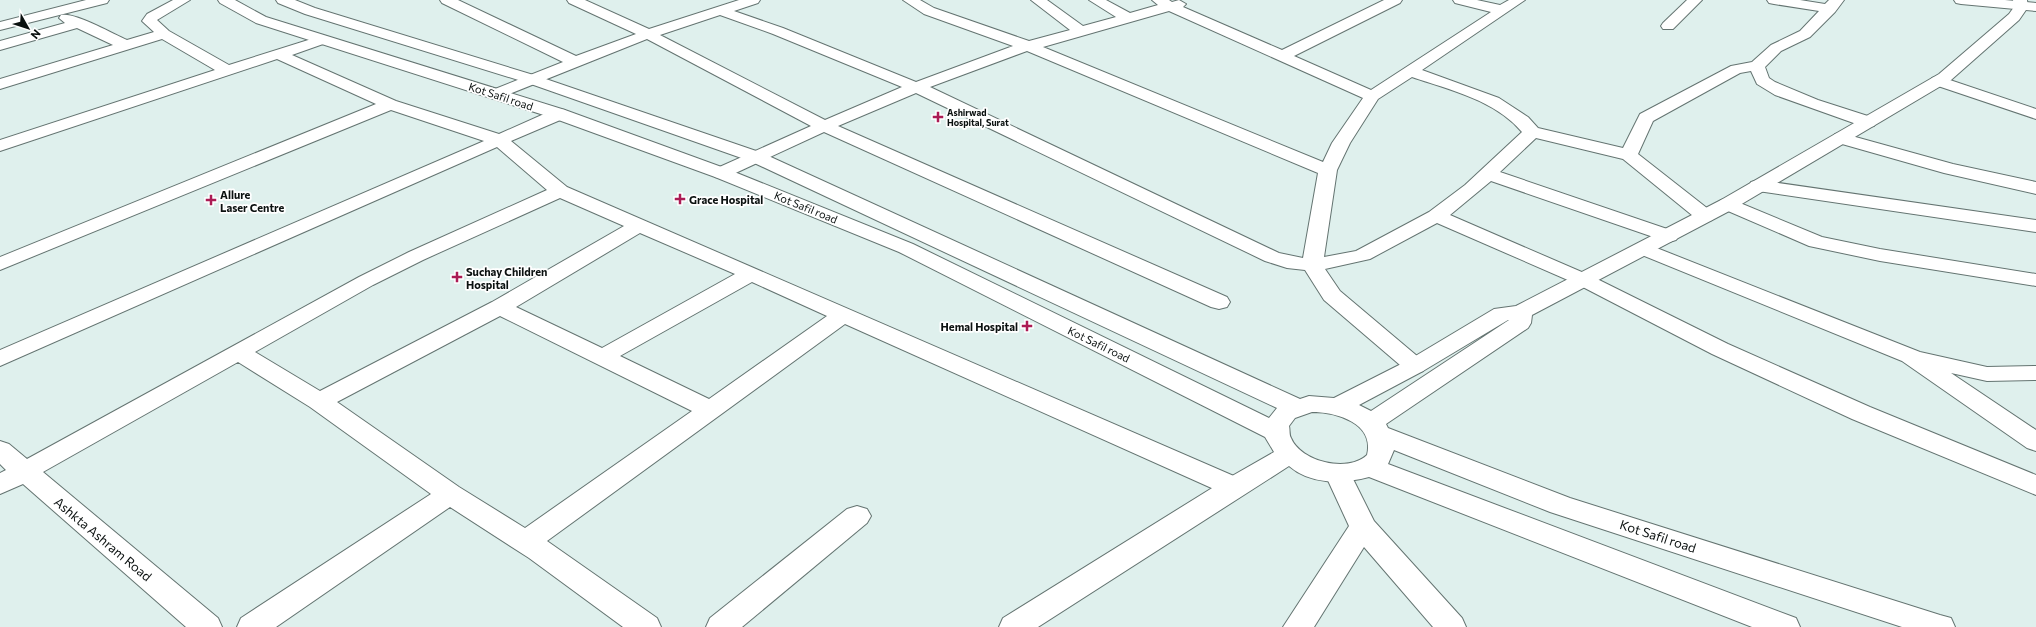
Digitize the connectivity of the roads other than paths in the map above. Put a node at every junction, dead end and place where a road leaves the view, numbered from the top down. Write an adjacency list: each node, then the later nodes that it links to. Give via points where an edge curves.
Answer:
1 (102, 0): 23 (street)
2 (183, 0): 29 (street, via 149,21)
3 (225, 0): 31 (street, Kot Safil road, via 261,20)
4 (283, 0): 41 (street, via 310,11)
5 (447, 0): 37 (street)
6 (574, 0): 30 (street)
7 (753, 0): 22 (street)
8 (910, 0): 34 (street, via 929,11)
9 (1042, 0): 28 (street)
10 (1096, 0): 24 (street)
11 (1191, 0): 18 (street)
12 (1395, 0): 36 (street)
13 (1460, 0): 21 (street)
14 (1518, 0): 21 (street)
15 (1694, 0): 27 (street)
16 (1774, 0): 19 (street)
17 (1961, 0): 20 (street)
18 (1164, 3): 24 (street); 36 (street)
19 (1833, 4): 38 (street, via 1805,34 1776,48)
20 (2026, 5): 42 (street, via 1977,50)
21 (1502, 10): 40 (street)
22 (722, 11): 30 (street); 44 (street)
23 (54, 12): 25 (street); 26 (street)
24 (1128, 18): 28 (street)
25 (78, 24): 32 (street); 33 (street)
26 (0, 26)
27 (1668, 26)
28 (1080, 31): 34 (street)
29 (164, 34): 32 (street); 39 (street)
30 (648, 34): 37 (street); 51 (street)
31 (321, 40): 35 (street); 45 (street, Kot Safil road)
32 (125, 45): 43 (street)
33 (0, 46)
34 (1028, 46): 44 (street); 58 (street)
35 (278, 54): 39 (street); 47 (street)
36 (1282, 56): 46 (street)
37 (575, 62): 41 (street)
38 (1757, 66): 50 (street, via 1763,80 1770,85); 56 (street, via 1736,69 1646,118)
39 (228, 71): 55 (street)
40 (1410, 71): 46 (street); 52 (street, via 1505,107)
41 (534, 80): 45 (street); 57 (street)
42 (1938, 81): 49 (street); 50 (street)
43 (0, 84)
44 (916, 87): 51 (street); 72 (street, via 1272,257)
45 (496, 94): 48 (street, Kot Safil road)
46 (1372, 96): 58 (street, via 1341,143)
47 (390, 104): 54 (street); 71 (street)
48 (559, 114): 54 (street); 59 (street, Kot Safil road)
49 (2036, 114)
50 (1868, 122): 53 (street)
51 (824, 126): 57 (street); 76 (street)
52 (1532, 132): 56 (street); 60 (street)
53 (1841, 138): 61 (street); 62 (street, via 1950,169)
54 (499, 140): 63 (street); 83 (street)
55 (0, 146)
56 (1629, 155): 66 (street)
57 (756, 157): 59 (street); 88 (street)
58 (1328, 170): 72 (street)
59 (721, 173): 92 (street, Kot Safil road, via 906,248)
60 (1488, 174): 65 (street); 69 (street)
61 (1758, 186): 64 (street); 68 (street)
62 (2036, 188)
63 (560, 192): 67 (street); 80 (street, via 416,256)
64 (1728, 204): 66 (street); 75 (street, via 1816,242 1880,256)
65 (1436, 216): 72 (street, via 1363,254 1341,261); 74 (street)
66 (1705, 216): 69 (street)
67 (638, 226): 73 (street); 77 (street)
68 (2036, 226)
69 (1668, 236): 70 (street)
70 (1644, 249): 74 (street); 81 (street)
71 (0, 264)
72 (1312, 265): 84 (street, via 1332,295)
73 (751, 274): 79 (street); 82 (street)
74 (1584, 280): 78 (street); 98 (street, via 1720,349 1861,413)
75 (2036, 280)
76 (1219, 302)
77 (500, 307): 82 (street); 86 (street)
78 (1521, 312): 84 (street, via 1502,314); 90 (street, via 1520,323)
79 (843, 315): 89 (street); 99 (street)
80 (238, 352): 86 (street); 95 (street)
81 (1910, 356): 85 (street, via 1987,374); 91 (street)
82 (602, 357): 89 (street)
83 (0, 359)
84 (1415, 366): 87 (street)
85 (2036, 373)
86 (319, 402): 100 (street)
87 (1337, 406): 88 (street, via 1322,404); 90 (street, via 1361,416)
88 (1297, 407): 92 (street, via 1285,413 1278,422)
89 (711, 410): 103 (street)
90 (1375, 429): 94 (street, via 1383,447 1379,458); 112 (street, Kot Safil road, via 1560,505)
91 (2036, 442)
92 (1282, 443): 96 (street, via 1302,464); 99 (street)
93 (0, 450): 95 (street, Ashkta Ashram Road)
94 (1370, 467): 96 (street); 111 (street)
95 (25, 472): 97 (street); 105 (street, Ashkta Ashram Road)
96 (1338, 474): 102 (street)
97 (0, 485)
98 (2036, 486)
99 (1234, 487): 109 (street)
100 (450, 494): 103 (street); 106 (street)
101 (857, 516): 108 (street)
102 (1363, 527): 104 (street); 110 (street)
103 (526, 542): 107 (street)
104 (1447, 626)
105 (207, 627)
106 (252, 627)
107 (646, 627)
108 (721, 627)
109 (1014, 627)
110 (1298, 627)
111 (1785, 627)
112 (1940, 627)

